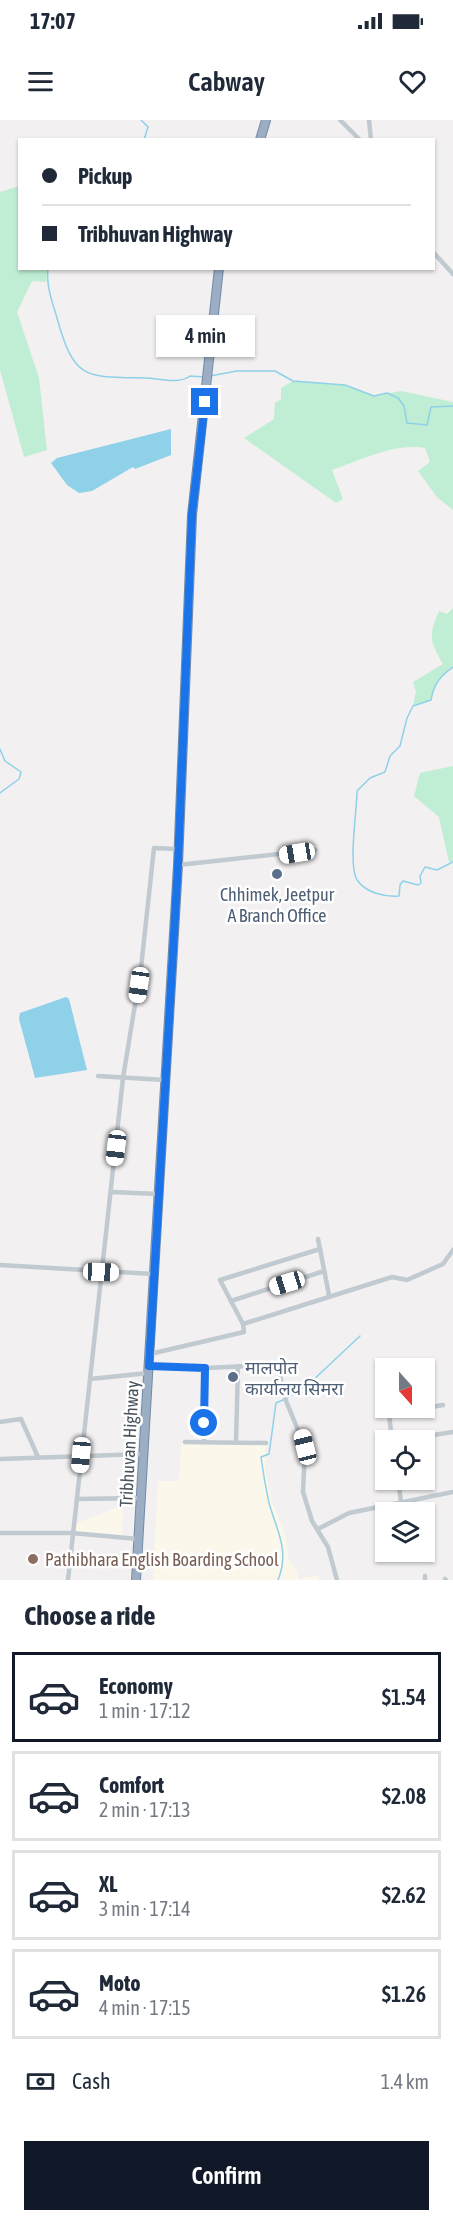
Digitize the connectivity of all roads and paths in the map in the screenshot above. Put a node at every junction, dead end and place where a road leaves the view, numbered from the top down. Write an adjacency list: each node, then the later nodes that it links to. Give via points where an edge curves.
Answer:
1 (266, 120): 4 (highway)
2 (340, 120): 5 (street)
3 (369, 120): 6 (street)
4 (261, 138)
5 (358, 138)
6 (371, 138)
7 (435, 254): 9 (street)
8 (219, 270): 10 (highway, Tribhuvan Highway, via 192,514)
9 (453, 274)
10 (178, 849): 12 (highway, Tribhuvan Highway); 14 (street, via 154,848 141,968)
11 (315, 850): 12 (street)
12 (178, 865): 15 (highway, Tribhuvan Highway)
13 (98, 1076): 14 (street)
14 (123, 1078): 15 (street); 16 (street)
15 (165, 1080): 17 (highway, Tribhuvan Highway)
16 (111, 1192): 17 (street); 23 (street)
17 (159, 1194): 24 (highway, Tribhuvan Highway)
18 (318, 1239): 19 (street)
19 (320, 1249): 22 (street); 26 (street, via 220,1280)
20 (453, 1250): 25 (street, via 443,1264 407,1280 392,1277)
21 (0, 1264): 23 (street)
22 (324, 1271): 25 (street); 26 (street)
23 (101, 1272): 24 (street); 32 (street)
24 (153, 1274): 28 (highway, Tribhuvan Highway)
25 (329, 1295): 27 (street)
26 (231, 1301): 27 (street)
27 (243, 1324): 28 (street, via 244,1332)
28 (150, 1354): 31 (highway, Tribhuvan Highway)
29 (238, 1366): 30 (street); 40 (street); 52 (street, via 273,1365 279,1369 285,1398 303,1440 303,1492)
30 (205, 1368): 31 (street); 39 (street)
31 (149, 1370): 32 (street); 42 (highway, Tribhuvan Highway)
32 (90, 1379): 43 (street)
33 (443, 1405): 35 (street, via 388,1414)
34 (0, 1422): 44 (street, via 21,1419)
35 (390, 1430)
36 (453, 1432): 37 (street)
37 (435, 1435)
38 (185, 1442): 39 (street)
39 (204, 1442): 40 (street)
40 (236, 1442): 41 (street)
41 (266, 1443)
42 (143, 1454): 43 (street); 48 (highway, Tribhuvan Highway)
43 (81, 1455): 44 (street); 49 (street)
44 (38, 1457): 45 (street)
45 (0, 1459)
46 (399, 1490): 50 (street)
47 (453, 1492): 50 (street)
48 (141, 1498): 49 (street); 55 (highway, Tribhuvan Highway)
49 (77, 1499): 54 (street)
50 (401, 1502)
51 (375, 1508): 52 (street, via 349,1513)
52 (318, 1529): 58 (street, via 328,1547)
53 (0, 1533): 54 (street)
54 (72, 1533): 55 (street); 56 (street)
55 (138, 1539): 57 (highway, Tribhuvan Highway)
56 (68, 1580)
57 (136, 1580)
58 (337, 1580)

